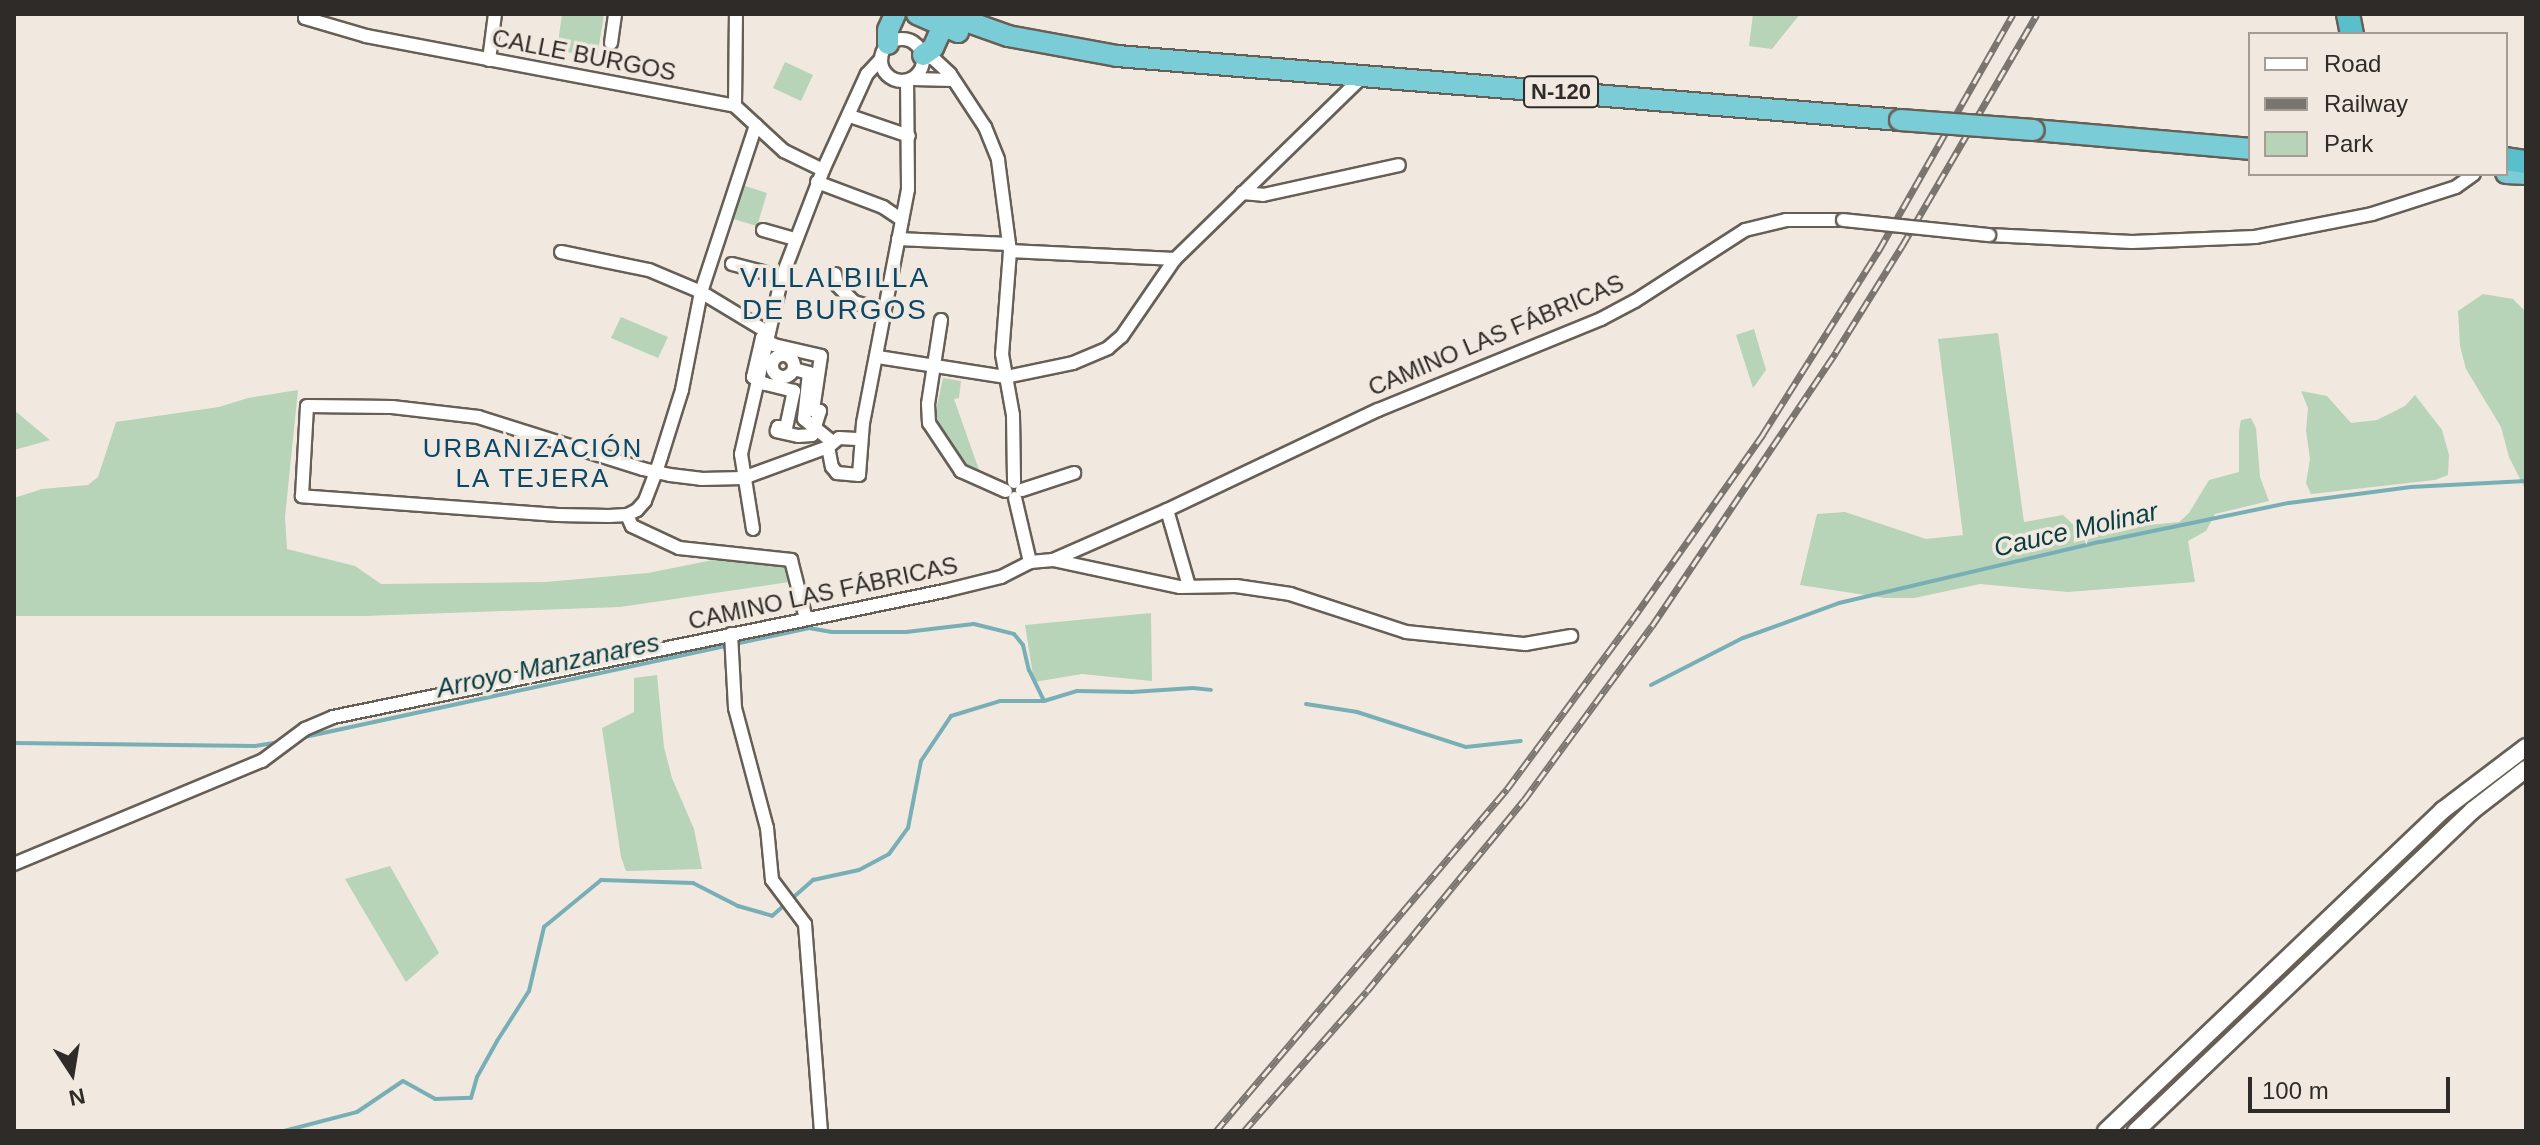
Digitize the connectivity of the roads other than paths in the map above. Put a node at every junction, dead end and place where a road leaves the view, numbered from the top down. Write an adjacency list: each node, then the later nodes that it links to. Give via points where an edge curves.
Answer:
1 (495, 14): 10 (street)
2 (615, 14): 7 (street)
3 (736, 14): 15 (street)
4 (305, 16): 10 (street, CALLE BURGOS, via 366,36)
5 (933, 16): 8 (highway, N-120, via 980,33); 8 (highway, N-120, via 1019,49); 9 (highway, via 933,48)
6 (888, 32): 9 (street, via 917,45); 12 (street, via 884,71); 14 (street)
7 (611, 43)
8 (1095, 53): 11 (highway, N-120)
9 (923, 55): 12 (street, via 922,69); 13 (street)
10 (489, 60): 15 (street, CALLE BURGOS)
11 (1364, 75): 19 (highway, N-120, bridge); 23 (street)
12 (904, 80): 13 (street); 14 (street); 18 (street)
13 (953, 80): 28 (street, via 994,147)
14 (863, 87): 16 (street)
15 (735, 106): 17 (street)
16 (850, 116): 18 (street); 21 (street)
17 (756, 125): 21 (street); 34 (street)
18 (909, 136): 24 (street)
19 (2248, 149)
20 (1399, 165): 23 (street, via 1263,195)
21 (820, 176): 24 (street); 26 (street)
22 (2471, 176): 52 (street, CAMINO LAS FÁBRICAS, bridge, via 2456,187 2372,214 2255,237 2132,242 1795,219 1745,230 1601,319 1378,410)
23 (1242, 193): 30 (street)
24 (902, 220): 27 (street)
25 (763, 230): 26 (street)
26 (794, 239): 33 (street)
27 (898, 239): 28 (street); 35 (street)
28 (1009, 248): 30 (street); 43 (street, via 1002,354)
29 (561, 252): 34 (street, via 649,270)
30 (1175, 259): 43 (street, via 1108,348 1073,363)
31 (732, 264): 33 (street)
32 (835, 274): 35 (street, via 837,285 854,302)
33 (782, 277): 37 (street)
34 (701, 292): 37 (street); 48 (street, via 682,390)
35 (885, 311): 38 (street)
36 (941, 320): 41 (street)
37 (768, 337): 39 (street); 40 (street); 44 (street, via 762,338 753,377)
38 (878, 357): 41 (street); 46 (street)
39 (821, 358): 42 (street); 45 (street, via 814,387 813,410 820,411)
40 (768, 363): 42 (street, via 779,376 794,369); 44 (street)
41 (931, 367): 43 (street); 51 (street, via 928,404 933,430 961,471)
42 (809, 373): 45 (street, via 803,414)
43 (1006, 377): 51 (street, via 1013,415)
44 (759, 381): 45 (street, via 794,391 786,428 777,431 798,436); 50 (street, via 741,454)
45 (815, 430): 47 (street)
46 (861, 439): 47 (street, via 839,438); 47 (street, via 862,475 837,473)
47 (825, 446): 50 (street)
48 (656, 472): 50 (street); 53 (street, via 645,501); 53 (street, via 458,414 307,406 302,496 452,509)
49 (1074, 473): 51 (street)
50 (743, 478): 54 (street)
51 (1014, 490): 56 (street)
52 (1167, 510): 55 (street, CAMINO LAS FÁBRICAS); 57 (street)
53 (627, 515): 58 (street, via 632,526 679,548 791,560)
54 (753, 529)
55 (1053, 560): 56 (street, CAMINO LAS FÁBRICAS); 57 (street, CAMINO LAS FÁBRICAS)
56 (1030, 562): 58 (street, CAMINO LAS FÁBRICAS, via 1001,577)
57 (1189, 586): 59 (street, CAMINO LAS FÁBRICAS, via 1290,594 1406,632 1525,644)
58 (806, 619): 60 (street, CAMINO LAS FÁBRICAS)
59 (1571, 636)
60 (732, 641): 63 (street, CAMINO LAS FÁBRICAS, via 333,717 305,729 262,761); 64 (street, via 739,728 767,828 772,880 803,920 806,934)
61 (2526, 747): 65 (main road, via 2443,810)
62 (2526, 769): 66 (main road, via 2473,810)
63 (14, 864)
64 (821, 1131)
65 (2106, 1131)
66 (2136, 1131)

